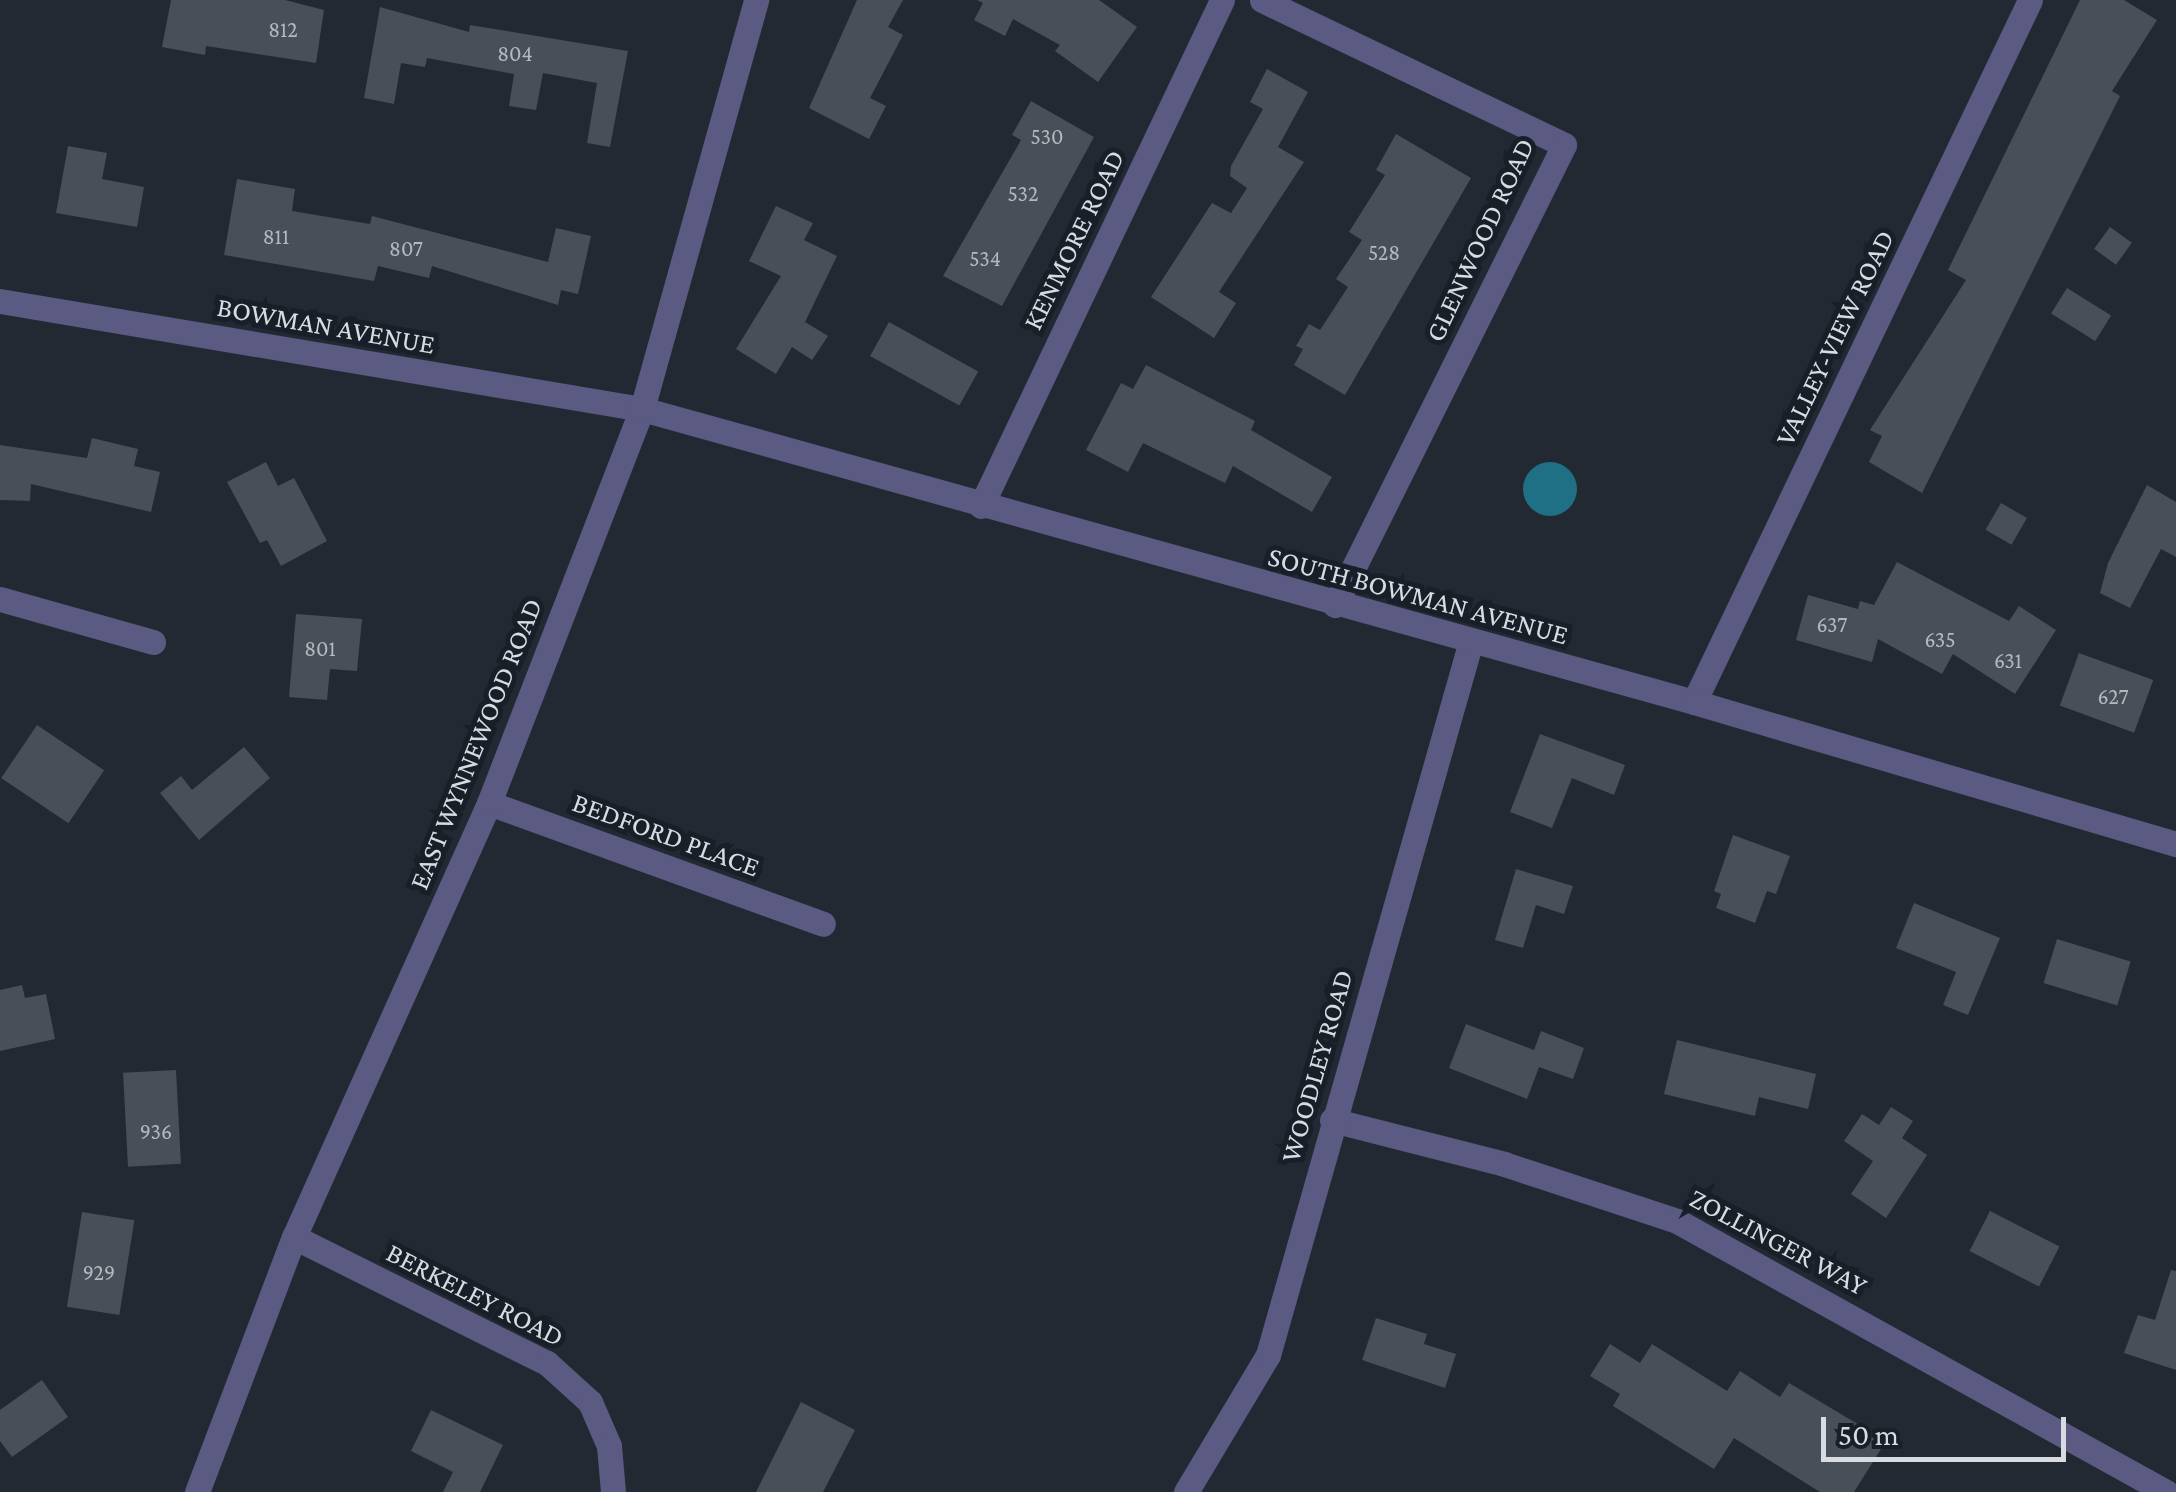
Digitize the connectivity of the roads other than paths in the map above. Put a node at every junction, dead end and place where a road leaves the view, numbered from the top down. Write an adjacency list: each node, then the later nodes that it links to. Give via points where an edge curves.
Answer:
1 (756, 0): 6 (street, EAST WYNNEWOOD ROAD)
2 (1222, 0): 7 (street, KENMORE ROAD)
3 (1262, 0): 9 (street, GLENWOOD ROAD, via 1564,145)
4 (2030, 0): 12 (street, VALLEY-VIEW ROAD)
5 (0, 301): 6 (street, BOWMAN AVENUE)
6 (642, 410): 7 (street, SOUTH BOWMAN AVENUE); 13 (street, EAST WYNNEWOOD ROAD)
7 (981, 506): 9 (street, SOUTH BOWMAN AVENUE)
8 (0, 598): 11 (street)
9 (1336, 605): 10 (street, SOUTH BOWMAN AVENUE)
10 (1471, 641): 12 (street, SOUTH BOWMAN AVENUE); 16 (street, WOODLEY ROAD)
11 (153, 642)
12 (1694, 702): 14 (street, SOUTH BOWMAN AVENUE)
13 (489, 802): 15 (street, BEDFORD PLACE); 17 (street, EAST WYNNEWOOD ROAD)
14 (2174, 837)
15 (823, 924)
16 (1332, 1120): 20 (street, WOODLEY ROAD, via 1261,1373); 21 (street, ZOLLINGER WAY, via 1504,1164 1677,1221)
17 (294, 1237): 18 (street, EAST WYNNEWOOD ROAD); 19 (street, BERKELEY ROAD, via 547,1363 590,1402 609,1446)
18 (197, 1492)
19 (613, 1492)
20 (1186, 1492)
21 (2166, 1492)

